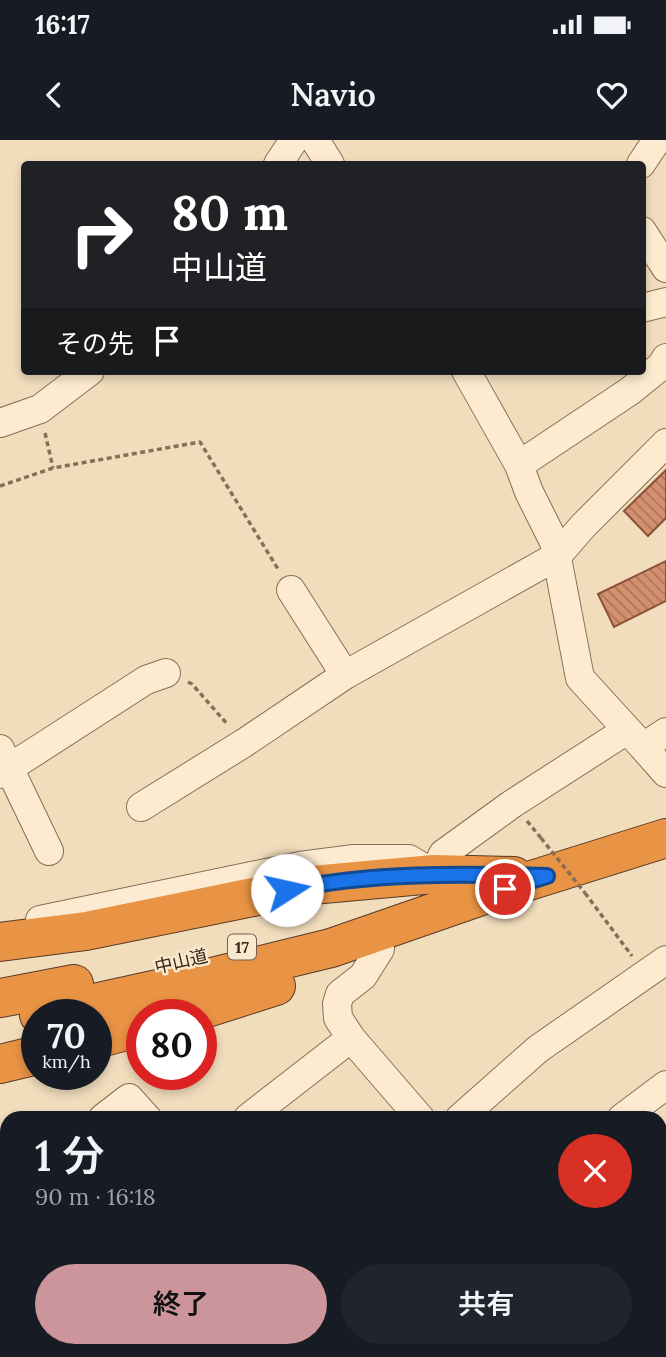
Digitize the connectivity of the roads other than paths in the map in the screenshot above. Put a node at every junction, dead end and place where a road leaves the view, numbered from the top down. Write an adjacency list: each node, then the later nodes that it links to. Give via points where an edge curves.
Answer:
1 (294, 140): 4 (street)
2 (315, 140): 5 (street)
3 (657, 140): 6 (street)
4 (280, 161)
5 (328, 161)
6 (643, 161)
7 (646, 238): 8 (street)
8 (666, 268)
9 (666, 302): 10 (street)
10 (646, 307)
11 (666, 358): 16 (street, via 630,391)
12 (85, 375): 14 (street, via 40,409)
13 (468, 375): 16 (street)
14 (0, 423)
15 (666, 443): 17 (street)
16 (519, 466): 17 (street)
17 (557, 556): 20 (street); 21 (street, via 580,678)
18 (291, 590): 20 (street)
19 (166, 673): 22 (street, via 146,680)
20 (345, 675): 24 (street)
21 (645, 736): 23 (street); 27 (street, via 512,804 443,854)
22 (3, 764): 26 (street)
23 (666, 773)
24 (141, 807)
25 (666, 838): 28 (highway, 中山道 / 17)
26 (49, 851)
27 (434, 874): 28 (highway); 30 (street, via 409,859 354,859); 31 (highway, via 312,885 86,931)
28 (547, 876): 29 (highway, 中山道 / 17); 32 (highway, 17)
29 (484, 895): 34 (highway, 中山道 / 17); 35 (highway, 中山道 / 17, via 331,948)
30 (0, 927)
31 (0, 942)
32 (380, 949): 36 (highway, 17); 39 (street, via 363,976 340,994 338,1018)
33 (656, 967): 47 (street, via 538,1049)
34 (0, 998)
35 (111, 999)
36 (217, 1004)
37 (21, 1018): 38 (highway, 中山道 / 17)
38 (0, 1022)
39 (351, 1038): 45 (street); 46 (street)
40 (21, 1059): 41 (highway)
41 (0, 1064)
42 (666, 1085): 48 (street)
43 (112, 1111): 44 (street, via 129,1097)
44 (141, 1111)
45 (257, 1111)
46 (414, 1111)
47 (468, 1111)
48 (631, 1111)

